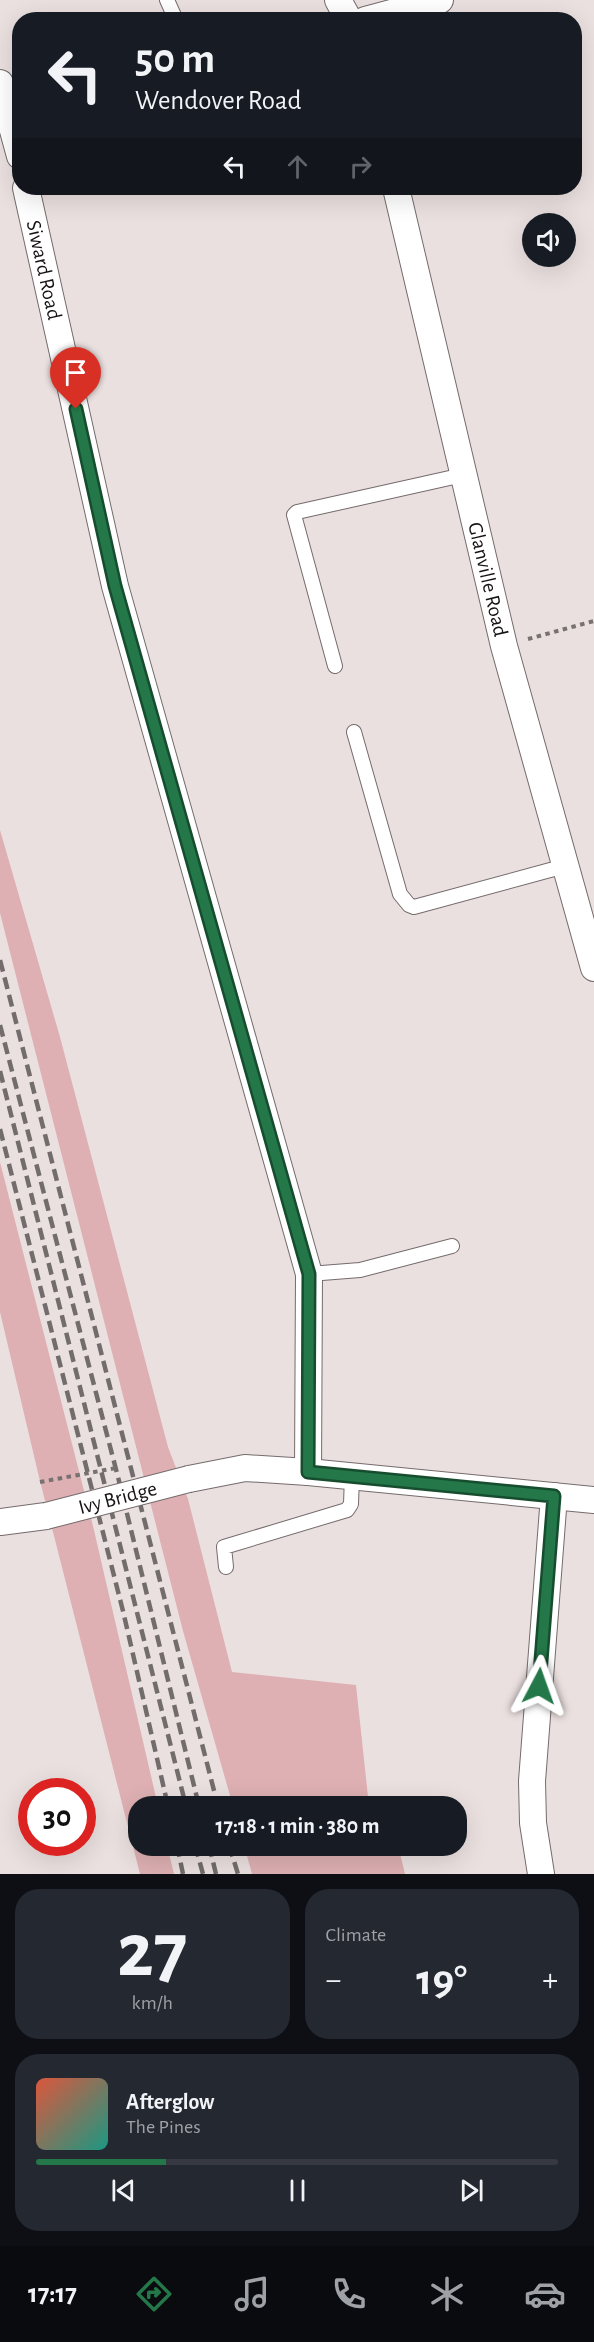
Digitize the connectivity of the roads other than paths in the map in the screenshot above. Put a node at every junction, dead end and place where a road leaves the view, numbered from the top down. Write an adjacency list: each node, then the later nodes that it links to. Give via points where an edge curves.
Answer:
1 (440, 0): 2 (street)
2 (395, 12)
3 (0, 84): 4 (street)
4 (12, 109)
5 (28, 195): 13 (street, Siward Road, via 115,586)
6 (398, 195): 7 (street, Glanville Road)
7 (462, 474): 8 (lane, via 294,515); 10 (street, Glanville Road, via 504,646)
8 (335, 666)
9 (354, 732): 10 (lane, via 400,894 409,906)
10 (566, 866): 11 (street, Glanville Road)
11 (594, 968)
12 (452, 1246): 13 (lane, via 360,1270)
13 (309, 1274): 14 (street, Siward Road)
14 (308, 1472): 15 (street, Ivy Bridge); 18 (street, Ivy Bridge, bridge, via 245,1468 46,1516)
15 (352, 1476): 16 (street, Ivy Bridge); 19 (lane, via 351,1504 347,1510 224,1547)
16 (554, 1496): 17 (street, Ivy Bridge); 20 (street, via 532,1781 533,1823)
17 (594, 1500)
18 (0, 1522)
19 (226, 1567)
20 (542, 1874)

